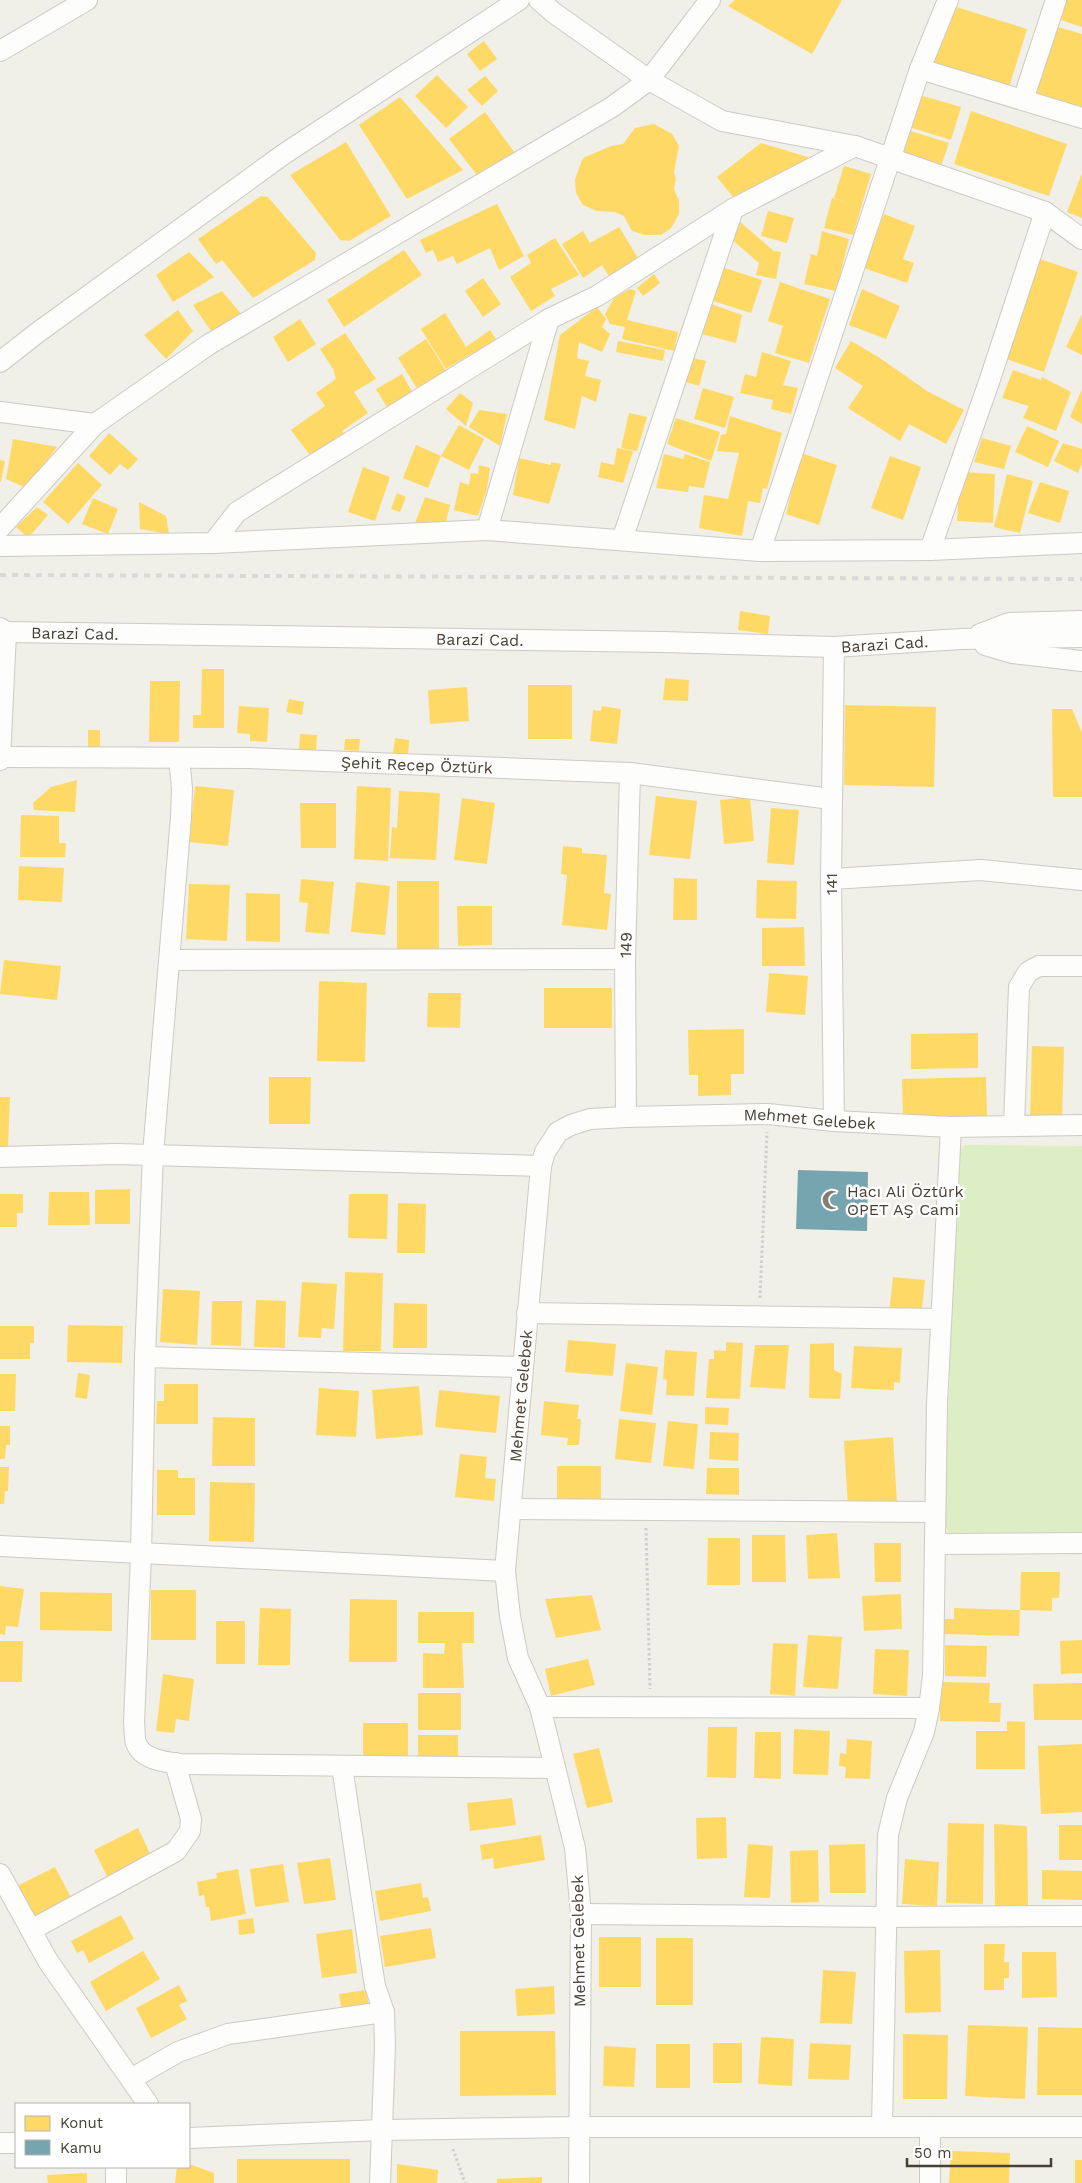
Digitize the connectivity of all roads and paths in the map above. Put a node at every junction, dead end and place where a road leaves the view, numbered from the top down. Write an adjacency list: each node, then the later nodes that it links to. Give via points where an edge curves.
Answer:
1 (87, 0): 7 (street)
2 (519, 0): 18 (street, via 284,154)
3 (540, 0): 9 (street)
4 (710, 0): 9 (street)
5 (948, 0): 8 (street)
6 (1056, 0): 10 (street)
7 (0, 51)
8 (920, 69): 10 (street); 13 (street)
9 (649, 80): 12 (street, via 722,121); 20 (street, via 612,107 208,344)
10 (1023, 100): 11 (street)
11 (1082, 118)
12 (855, 146): 13 (street); 14 (street)
13 (891, 159): 15 (street); 28 (street)
14 (733, 209): 17 (street, via 597,296); 23 (street)
15 (1045, 212): 16 (street); 27 (street)
16 (1082, 239)
17 (549, 319): 22 (street); 24 (street, via 237,512)
18 (0, 362)
19 (0, 412): 20 (street)
20 (96, 424): 21 (street)
21 (0, 528)
22 (487, 530): 23 (street); 24 (street)
23 (622, 540): 28 (street)
24 (213, 543): 26 (street)
25 (1082, 543): 27 (street)
26 (0, 546)
27 (930, 550): 28 (street)
28 (760, 551)
29 (1082, 621): 32 (street, via 1009,623)
30 (3, 630): 33 (street, Barazi Cad.); 35 (street)
31 (1082, 637): 32 (street)
32 (961, 639): 33 (street, Barazi Cad.); 34 (street, via 1012,652)
33 (834, 647): 38 (street, 141)
34 (1082, 661)
35 (0, 758): 36 (street, Şehit Recep Öztürk)
36 (179, 758): 37 (street, Şehit Recep Öztürk); 42 (street, via 181,817)
37 (630, 773): 38 (street, Şehit Recep Öztürk); 41 (street, 149)
38 (831, 799): 39 (street, 141)
39 (831, 879): 40 (street, via 980,870); 46 (street, 141)
40 (1082, 880)
41 (625, 959): 42 (street); 45 (street, 149)
42 (169, 960): 50 (street)
43 (1082, 966): 48 (street, via 1040,966 1028,972 1019,988)
44 (768, 1114): 45 (street, Mehmet Gelebek); 46 (street, Mehmet Gelebek); 54 (path)
45 (626, 1116): 52 (street, Mehmet Gelebek, via 590,1119 558,1132 545,1152)
46 (834, 1121): 49 (street, Mehmet Gelebek)
47 (1082, 1125): 48 (street, Mehmet Gelebek)
48 (1014, 1126): 49 (street, Mehmet Gelebek)
49 (951, 1127): 55 (street)
50 (153, 1154): 51 (street); 52 (street); 56 (street)
51 (0, 1157)
52 (541, 1166): 53 (street, Mehmet Gelebek)
53 (527, 1313): 54 (street); 57 (street, Mehmet Gelebek)
54 (759, 1317): 55 (street)
55 (941, 1319): 60 (street)
56 (145, 1357): 57 (street); 64 (street)
57 (522, 1367): 58 (street, Mehmet Gelebek)
58 (511, 1509): 59 (street); 65 (street, Mehmet Gelebek)
59 (646, 1510): 60 (street); 67 (path)
60 (935, 1512): 62 (street)
61 (1082, 1543): 62 (street)
62 (935, 1544): 68 (street, via 933,1676)
63 (0, 1546): 64 (street)
64 (141, 1555): 65 (street); 69 (street, via 134,1723 136,1744 156,1760)
65 (505, 1571): 66 (street, Mehmet Gelebek, via 518,1658)
66 (540, 1707): 67 (street); 71 (street, Mehmet Gelebek)
67 (651, 1707): 68 (street)
68 (929, 1708): 75 (street, via 924,1732 897,1798 888,1835)
69 (175, 1763): 70 (street); 76 (street, via 191,1820 190,1831 176,1851)
70 (342, 1766): 71 (street); 77 (street, via 375,1986)
71 (555, 1768): 73 (street, Mehmet Gelebek, via 575,1848)
72 (0, 1874): 76 (street)
73 (581, 1914): 75 (street); 80 (street, Mehmet Gelebek)
74 (1082, 1916): 75 (street)
75 (886, 1917): 81 (street)
76 (31, 1930): 78 (street, via 48,1961)
77 (384, 2012): 78 (street, via 228,2034 178,2052); 85 (street)
78 (131, 2079): 79 (street)
79 (147, 2103)
80 (578, 2127): 81 (street); 84 (street); 93 (street, Mehmet Gelebek)
81 (882, 2127): 82 (street)
82 (930, 2127): 83 (street); 94 (street)
83 (1082, 2127)
84 (446, 2129): 85 (street); 92 (path)
85 (382, 2130): 86 (street); 91 (street)
86 (190, 2138)
87 (0, 2143): 88 (street)
88 (15, 2143)
89 (116, 2168): 90 (street)
90 (116, 2183)
91 (380, 2183)
92 (465, 2183)
93 (579, 2183)
94 (930, 2183)

